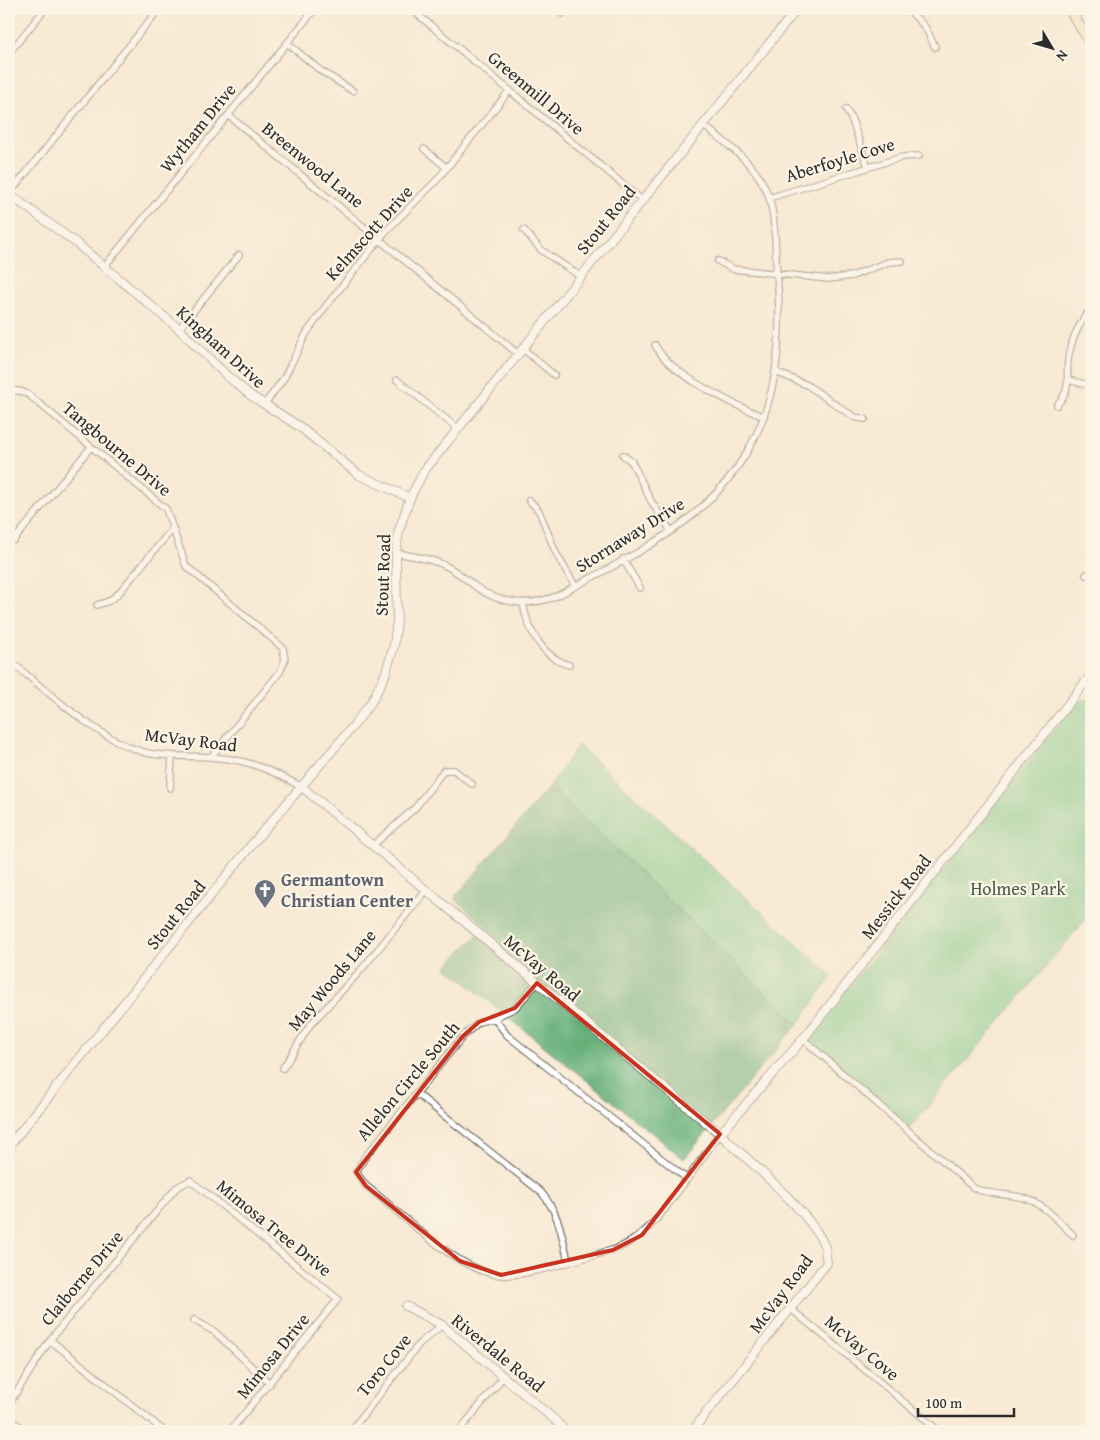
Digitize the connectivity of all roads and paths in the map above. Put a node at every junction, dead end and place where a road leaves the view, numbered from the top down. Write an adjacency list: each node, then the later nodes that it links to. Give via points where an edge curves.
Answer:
1 (45, 9): 11 (street)
2 (158, 9): 21 (street)
3 (315, 9): 8 (street, Wytham Drive)
4 (411, 9): 12 (street, Greenmill Drive)
5 (797, 9): 16 (street, Stout Road)
6 (908, 9): 10 (street, via 925,27)
7 (1069, 9): 9 (main road)
8 (287, 43): 13 (street, via 321,71); 15 (street, Wytham Drive)
9 (1091, 44)
10 (935, 47)
11 (9, 53)
12 (510, 90): 20 (street, Kelmscott Drive); 23 (street, Greenmill Drive)
13 (353, 91)
14 (846, 109): 19 (street)
15 (228, 115): 25 (street, Breenwood Lane); 29 (street, Wytham Drive)
16 (703, 125): 22 (street, Stornaway Drive, via 750,165); 23 (street, Stout Road)
17 (424, 149): 20 (street)
18 (919, 156): 19 (street, Aberfoyle Cove, via 902,157)
19 (868, 167): 22 (street, Aberfoyle Cove)
20 (447, 168): 25 (street, Kelmscott Drive)
21 (9, 194): 29 (street, Kingham Drive)
22 (769, 198): 30 (street, Stornaway Drive)
23 (642, 200): 31 (street, Stout Road)
24 (524, 230): 31 (street, via 540,250)
25 (380, 239): 35 (street, Breenwood Lane); 42 (street, Kelmscott Drive, via 318,315 284,378)
26 (239, 255): 33 (street)
27 (718, 261): 30 (street, via 734,269)
28 (902, 261): 30 (street, via 888,262 858,275 835,278)
29 (104, 267): 33 (street, Kingham Drive)
30 (777, 273): 36 (street, Stornaway Drive, via 781,325)
31 (580, 276): 35 (street, Stout Road)
32 (1091, 309): 39 (street, via 1074,338 1068,360)
33 (179, 329): 42 (street, Kingham Drive, via 226,375)
34 (655, 345): 44 (street, via 662,358 706,388)
35 (520, 351): 37 (street, Breenwood Lane); 46 (street, Stout Road)
36 (776, 372): 44 (street, Stornaway Drive); 45 (street, via 807,385 854,417)
37 (554, 375)
38 (397, 380): 46 (street)
39 (1069, 380): 40 (street); 43 (street)
40 (1091, 386)
41 (11, 391): 47 (street, Tangbourne Drive, via 29,395)
42 (264, 405): 49 (street, Kingham Drive, via 300,427 359,475)
43 (1057, 405)
44 (764, 417): 52 (street, Stornaway Drive, via 749,447 722,486 700,509)
45 (865, 419)
46 (457, 428): 49 (street, Stout Road, via 424,471)
47 (91, 447): 51 (street, Tangbourne Drive, via 166,509); 53 (street)
48 (623, 455): 52 (street, via 632,462 651,501)
49 (410, 498): 54 (street, Stout Road, via 399,530)
50 (529, 500): 56 (street, via 539,511 556,554)
51 (174, 528): 59 (street, via 118,594); 64 (street, Tangbourne Drive, via 182,559 188,568 279,644 285,654 280,672)
52 (671, 531): 55 (street, Stornaway Drive)
53 (14, 540)
54 (396, 553): 58 (street, Stornaway Drive, via 440,563 491,596); 66 (street, Stout Road, via 396,630 385,675 363,713)
55 (623, 560): 56 (street, Stornaway Drive); 57 (street)
56 (575, 586): 58 (street, Stornaway Drive, via 551,599)
57 (640, 588)
58 (523, 603): 61 (street, via 527,620 542,647 556,661)
59 (97, 606)
60 (9, 660): 63 (street, McVay Road, via 98,729 138,750)
61 (569, 665)
62 (1091, 677): 72 (street, Messick Road)
63 (172, 756): 64 (street, McVay Road); 67 (street)
64 (211, 757): 66 (street, McVay Road, via 254,765)
65 (472, 784): 68 (street, via 454,770 444,770 416,808)
66 (302, 787): 68 (street, McVay Road); 76 (street, Stout Road, via 253,843)
67 (170, 788)
68 (372, 846): 69 (street, McVay Road)
69 (426, 891): 70 (street, McVay Road); 73 (street, May Woods Lane, via 310,1026)
70 (536, 983): 71 (street, Allelon Circle South, via 515,1008); 75 (street, McVay Road)
71 (494, 1018): 74 (street, Allelon Circle South, via 479,1022 462,1036); 78 (street, via 508,1035)
72 (803, 1039): 75 (street, Messick Road); 79 (street, via 974,1188 985,1193 1027,1199 1042,1207)
73 (283, 1068)
74 (417, 1094): 80 (street, via 541,1192 553,1206); 80 (street, Allelon Circle South, via 356,1172 366,1186 460,1261 501,1275)
75 (720, 1134): 78 (street); 83 (street, McVay Road, via 783,1192 825,1247 827,1263)
76 (9, 1146)
77 (190, 1180): 81 (street, Mimosa Tree Drive); 86 (street, Claiborne Drive, via 176,1188)
78 (687, 1180): 80 (street, via 642,1235 627,1245)
79 (1073, 1235)
80 (568, 1261)
81 (338, 1299): 88 (street, Mimosa Drive)
82 (406, 1306): 85 (street, Riverdale Road)
83 (791, 1309): 92 (street, McVay Cove); 98 (street, McVay Road)
84 (194, 1320): 88 (street, via 215,1332)
85 (442, 1325): 87 (street, Riverdale Road); 91 (street, Toro Cove, via 420,1343)
86 (50, 1340): 89 (street, Claiborne Drive); 94 (street)
87 (504, 1376): 96 (street); 97 (street, Riverdale Road)
88 (270, 1384): 95 (street, Mimosa Drive)
89 (9, 1404)
90 (9, 1418): 93 (street)
91 (352, 1428)
92 (938, 1430)
93 (26, 1431)
94 (164, 1431)
95 (230, 1431)
96 (459, 1431)
97 (565, 1431)
98 (692, 1431)

